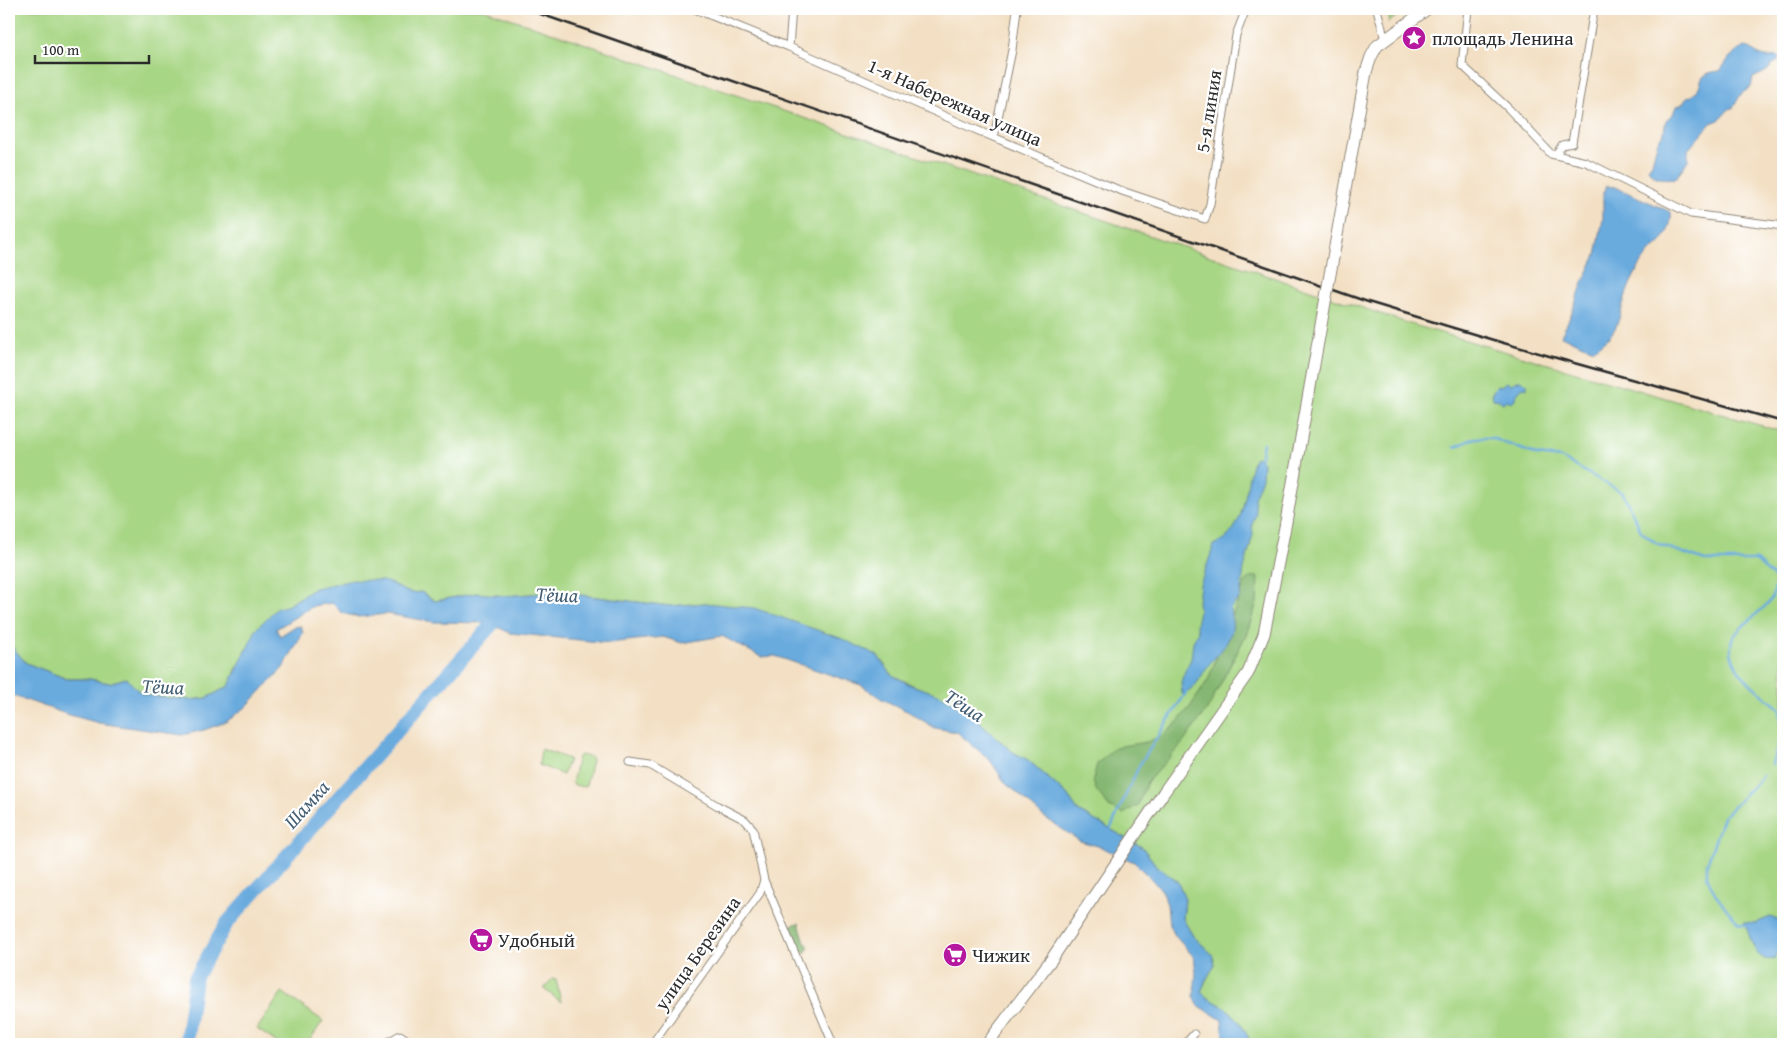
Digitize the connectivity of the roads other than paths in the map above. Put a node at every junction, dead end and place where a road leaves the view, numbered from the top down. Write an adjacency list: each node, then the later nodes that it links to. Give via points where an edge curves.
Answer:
1 (695, 9): 10 (street, 1-я Набережная улица)
2 (792, 9): 10 (street)
3 (1017, 9): 11 (street)
4 (1246, 9): 13 (street, 5-я линия, via 1236,34)
5 (1377, 9): 9 (street)
6 (1427, 9): 9 (main road)
7 (1468, 9): 12 (street, via 1462,65 1551,154)
8 (1594, 9): 12 (street, via 1572,143 1562,145)
9 (1385, 40): 22 (main road, bridge, via 1377,46 1366,72 1264,634 1248,674 1051,960)
10 (789, 47): 11 (street, 1-я Набережная улица)
11 (994, 137): 13 (street, 1-я Набережная улица, via 1119,190)
12 (1556, 155): 14 (street, via 1586,162 1691,214)
13 (1205, 219)
14 (1783, 226)
15 (630, 762): 16 (street, via 650,765 745,820 753,829)
16 (764, 880): 20 (street, улица Березина, via 760,893); 21 (street)
17 (1194, 1034): 23 (street)
18 (385, 1044): 19 (street, via 400,1035)
19 (413, 1044)
20 (652, 1044)
21 (833, 1044)
22 (987, 1044)
23 (1185, 1044)

